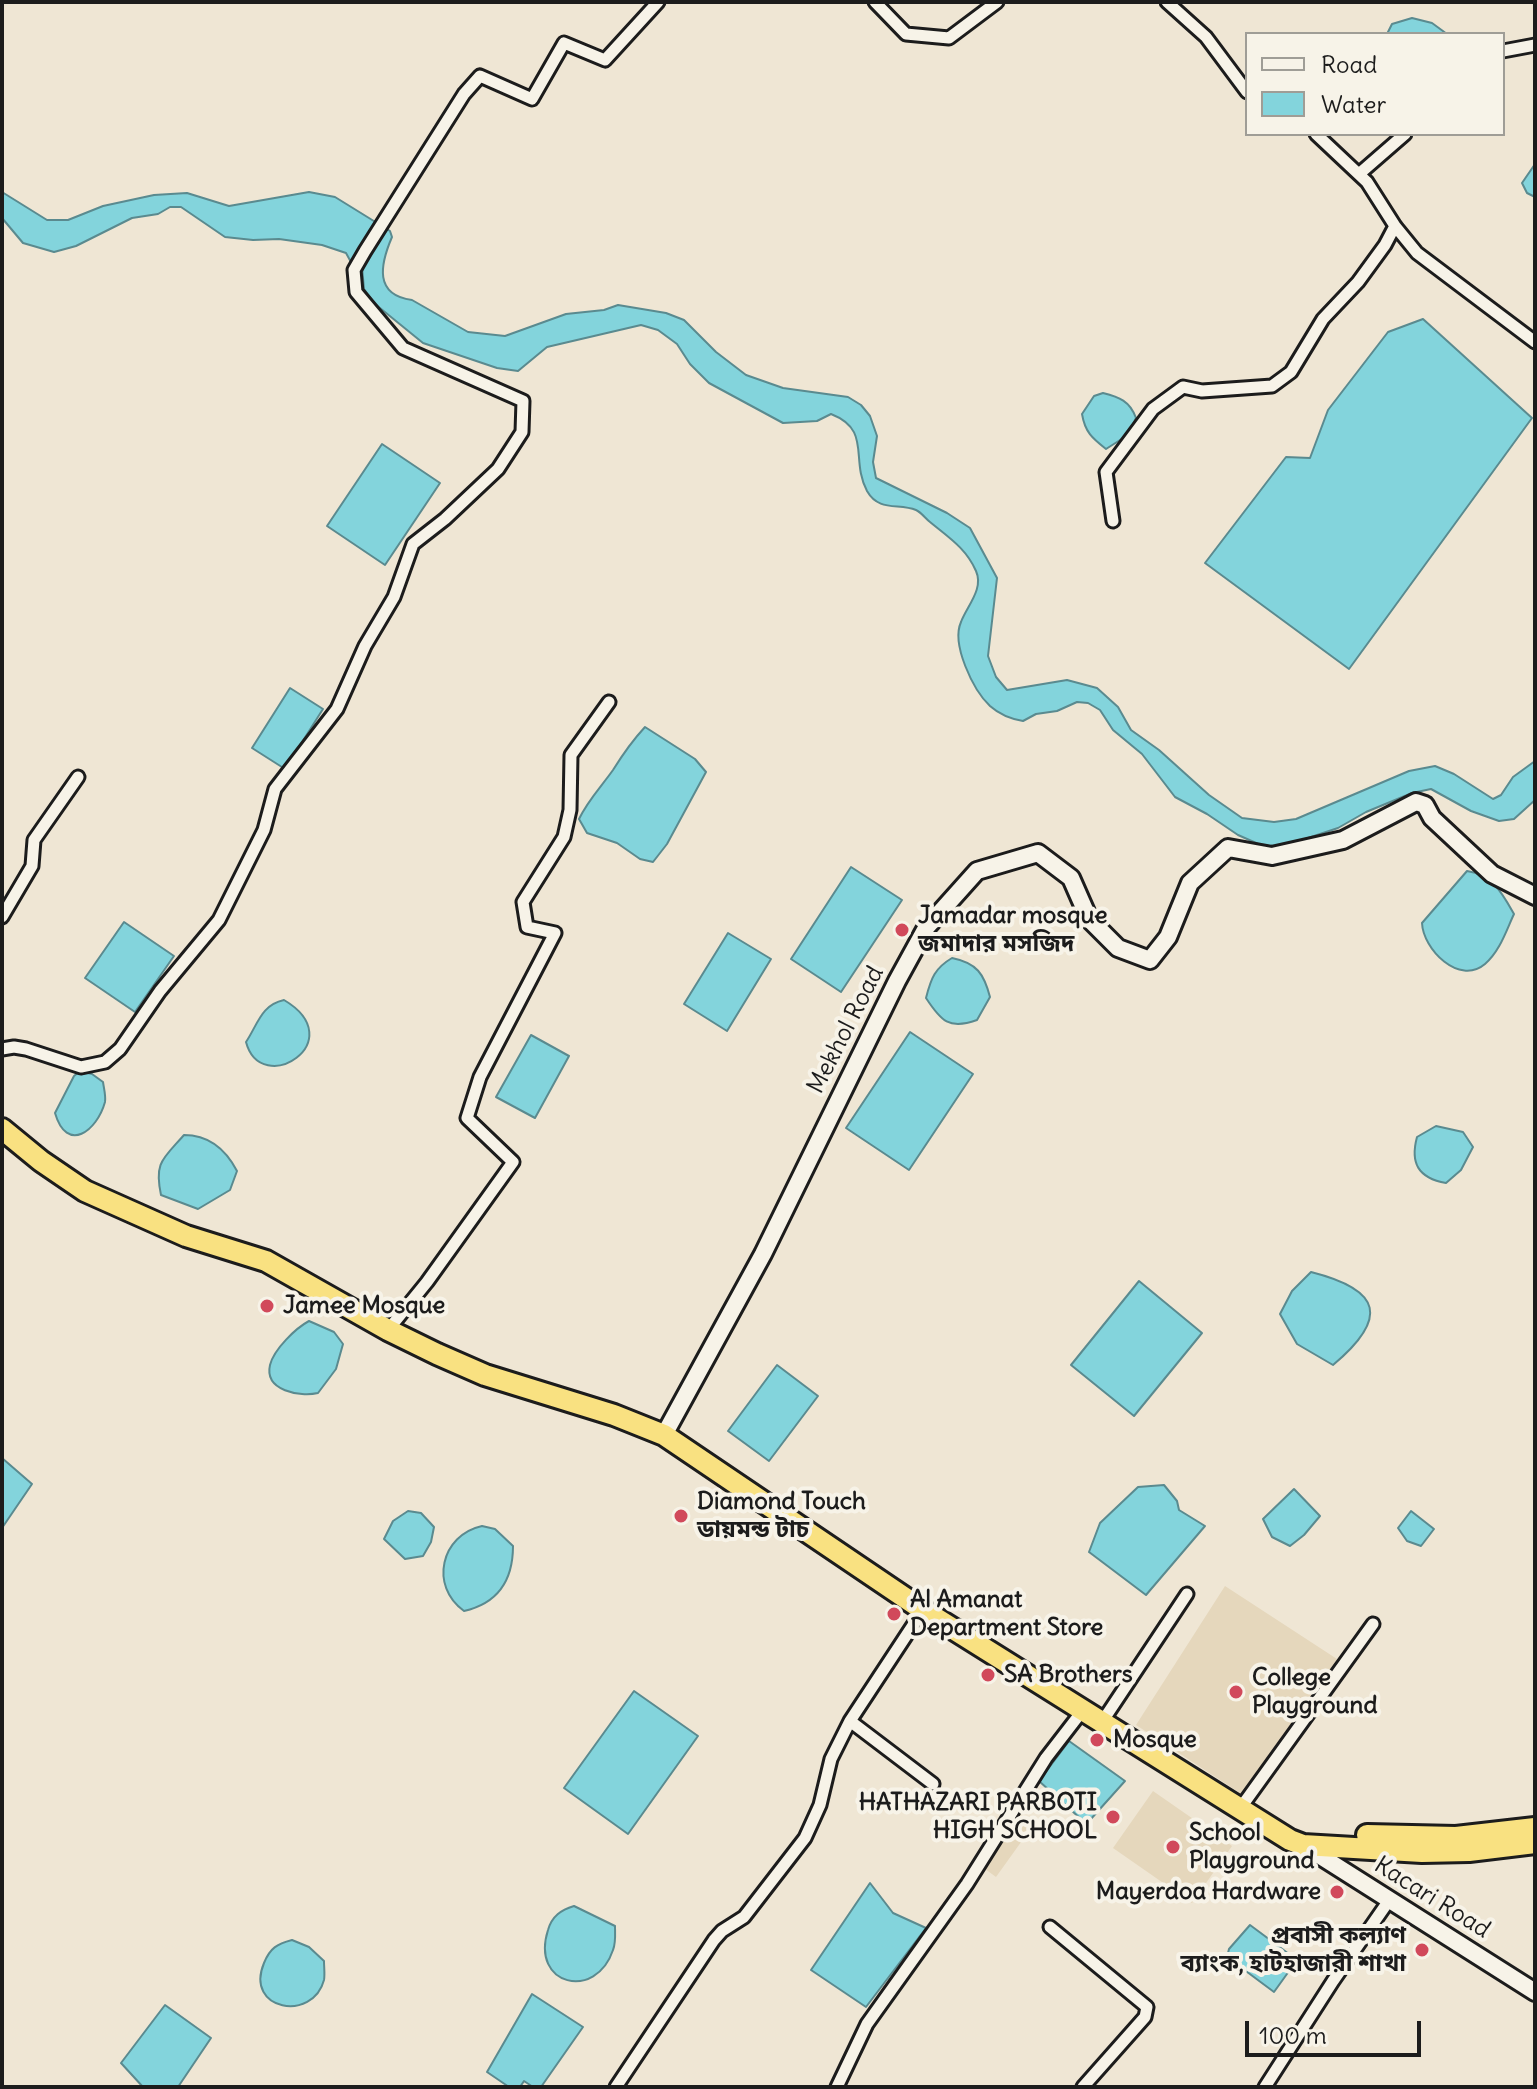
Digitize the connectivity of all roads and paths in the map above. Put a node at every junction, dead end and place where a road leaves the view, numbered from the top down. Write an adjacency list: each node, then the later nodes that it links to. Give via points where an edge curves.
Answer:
1 (658, 2): 18 (street, via 605,60 564,43 532,99 480,76 385,219 354,270 356,292 403,348 523,401 522,432 498,469 413,544 394,597 337,709 275,789 264,830 219,920 120,1049 105,1062 81,1067 26,1049)
2 (875, 2): 3 (street, via 906,34 949,38)
3 (997, 2)
4 (1167, 2): 7 (street, via 1206,37)
5 (1535, 45): 6 (street)
6 (1505, 51)
7 (1245, 89)
8 (1318, 136): 10 (street)
9 (1403, 136): 10 (street)
10 (1359, 174): 11 (street)
11 (1395, 226): 12 (street, via 1417,253); 13 (street, via 1358,282 1323,319 1291,372 1272,386 1202,391 1183,387 1153,409 1106,472)
12 (1535, 342)
13 (1113, 521)
14 (609, 702): 20 (street, via 571,755 564,837 523,902 527,927 555,933 480,1077 467,1118 513,1162)
15 (78, 777): 17 (street, via 34,840 32,866)
16 (1535, 896): 21 (street, Mekhol Road, via 1492,874 1432,818 1425,805 1416,802 1343,840 1272,856 1228,848 1190,883 1168,937 1150,960 1118,948 1089,919 1071,878 1038,853 977,871 926,928 763,1254)
17 (2, 917)
18 (2, 1049)
19 (2, 1129): 20 (highway, via 85,1191 186,1236 266,1261)
20 (388, 1330): 21 (highway, via 485,1375)
21 (664, 1435): 23 (highway)
22 (1187, 1594): 27 (street)
23 (923, 1610): 25 (highway); 26 (street)
24 (1373, 1624): 29 (street)
25 (1083, 1710): 27 (highway); 38 (street, via 867,2024)
26 (850, 1721): 28 (street); 37 (street, via 831,1759 805,1838 744,1917 714,1940)
27 (1102, 1722): 29 (highway)
28 (933, 1784)
29 (1239, 1810): 31 (highway)
30 (1535, 1828): 32 (highway)
31 (1303, 1838): 32 (highway, via 1324,1835); 34 (street, Kacari Road)
32 (1385, 1842): 33 (highway, via 1469,1851)
33 (1535, 1843)
34 (1390, 1899): 36 (street, Kacari Road); 40 (street)
35 (1050, 1927): 39 (street, via 1147,2007 1145,2017)
36 (1535, 1992)
37 (622, 2085)
38 (837, 2087)
39 (1083, 2087)
40 (1265, 2087)

